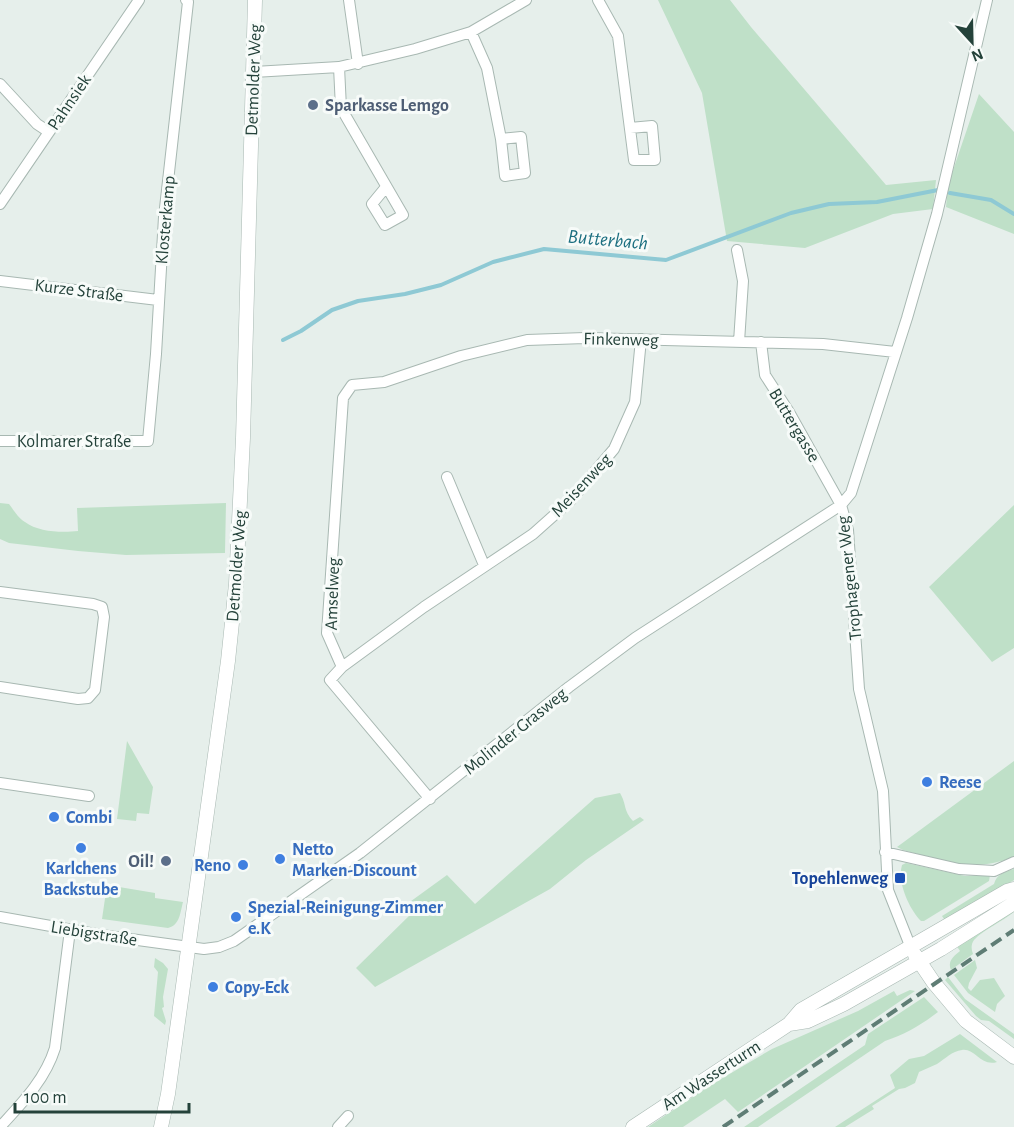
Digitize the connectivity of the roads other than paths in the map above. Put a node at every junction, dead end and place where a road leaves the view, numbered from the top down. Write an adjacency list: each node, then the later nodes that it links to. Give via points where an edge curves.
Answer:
1 (139, 0): 14 (street, Pahnsiek)
2 (186, 0): 20 (street, Klosterkamp)
3 (255, 0): 11 (street, Detmolder Weg)
4 (349, 0): 9 (street)
5 (526, 0): 8 (street)
6 (598, 0): 13 (street, via 618,36)
7 (987, 0): 24 (street, Trophagener Weg, via 937,214)
8 (471, 32): 9 (street); 15 (street, via 487,68)
9 (358, 64): 10 (street)
10 (339, 67): 11 (street); 16 (street, via 341,108)
11 (253, 72): 43 (street, Detmolder Weg, via 236,584)
12 (0, 84): 14 (street)
13 (630, 128)
14 (49, 132): 17 (street, Pahnsiek)
15 (501, 139)
16 (386, 186)
17 (0, 204)
18 (737, 250): 22 (street, via 743,281)
19 (0, 281): 20 (street, Kurze Straße)
20 (158, 300): 27 (street, Klosterkamp)
21 (641, 339): 22 (street, Finkenweg); 25 (street, Finkenweg, via 527,340 461,356 384,382); 30 (street, Meisenweg, via 635,402 614,449 570,501 533,534)
22 (739, 342): 23 (street, Finkenweg)
23 (761, 342): 24 (street, Finkenweg); 29 (street, Buttergasse, via 765,375)
24 (895, 352): 29 (street, Trophagener Weg, via 851,493)
25 (352, 385): 32 (street, Amselweg, via 343,398 327,633)
26 (0, 441): 27 (street, Kolmarer Straße)
27 (148, 441)
28 (447, 477): 30 (street)
29 (841, 505): 36 (street, Molinder Grasweg, via 635,638); 37 (street, Trophagener Weg, via 848,530 859,689 883,791)
30 (484, 565): 32 (street, Meisenweg)
31 (0, 592): 33 (street, via 93,604 102,607 104,617 95,690 88,698)
32 (342, 667): 36 (street, via 330,680)
33 (0, 687)
34 (0, 783): 35 (street)
35 (89, 796)
36 (430, 799): 43 (street, Molinder Grasweg, via 234,941 211,948)
37 (885, 852): 38 (street, via 959,869 994,871); 44 (street, Trophagener Weg, via 888,890)
38 (1014, 862)
39 (1014, 889): 44 (street, Am Wasserturm)
40 (1014, 903): 45 (street, Am Wasserturm)
41 (0, 917): 42 (street, Liebigstraße)
42 (70, 930): 43 (street, Liebigstraße); 49 (street, via 51,1062 32,1092)
43 (189, 945): 50 (street, Detmolder Weg)
44 (911, 948): 45 (street, Trophagener Weg); 46 (street, Am Wasserturm, via 801,1010)
45 (919, 962): 46 (street, Am Wasserturm, via 808,1021); 47 (street, Trophagener Weg, via 966,1021)
46 (789, 1024): 52 (street, Am Wasserturm)
47 (1014, 1057)
48 (348, 1116): 51 (street)
49 (0, 1127)
50 (161, 1127)
51 (338, 1127)
52 (633, 1127)

